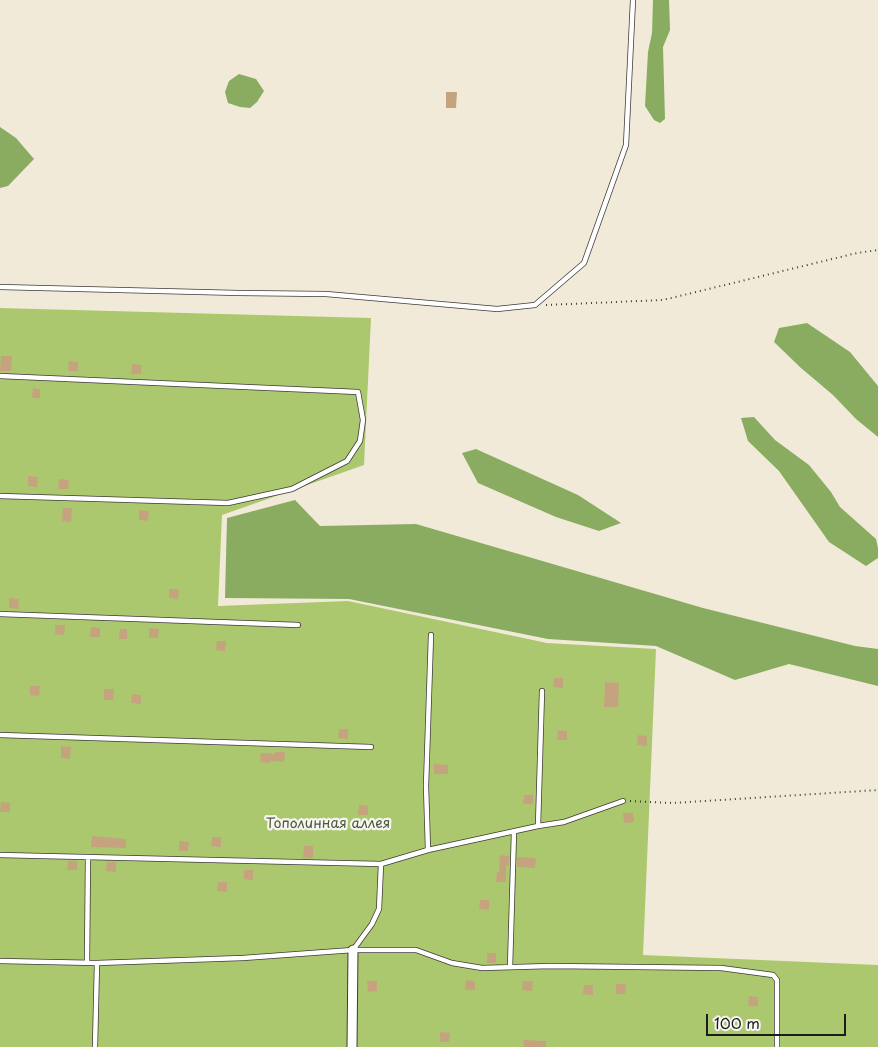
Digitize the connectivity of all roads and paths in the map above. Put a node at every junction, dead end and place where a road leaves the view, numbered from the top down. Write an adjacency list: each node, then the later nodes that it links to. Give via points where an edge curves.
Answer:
1 (633, 0): 4 (lane, via 626,144 584,263)
2 (878, 250): 4 (path, via 663,300)
3 (0, 287): 4 (lane, via 326,294 497,309)
4 (535, 305)
5 (0, 376): 6 (lane, via 358,392 363,420 360,441 347,461 292,489 228,504)
6 (0, 496)
7 (0, 614): 8 (lane)
8 (298, 625)
9 (431, 635): 17 (lane, via 426,786)
10 (542, 691): 15 (lane)
11 (0, 735): 12 (lane)
12 (371, 747)
13 (878, 790): 14 (path, via 673,803)
14 (623, 801): 15 (lane, via 564,822)
15 (538, 826): 16 (lane)
16 (514, 832): 17 (lane); 25 (lane)
17 (428, 850): 20 (lane)
18 (0, 855): 19 (lane)
19 (88, 857): 20 (lane); 23 (lane)
20 (381, 864): 21 (lane, via 379,909)
21 (353, 950): 24 (lane); 25 (lane, via 416,950 452,964); 27 (street)
22 (0, 961): 23 (lane)
23 (87, 963): 24 (lane)
24 (97, 963): 26 (lane)
25 (510, 967): 28 (lane, via 721,968 772,975 777,980)
26 (95, 1047)
27 (352, 1047)
28 (777, 1047)

